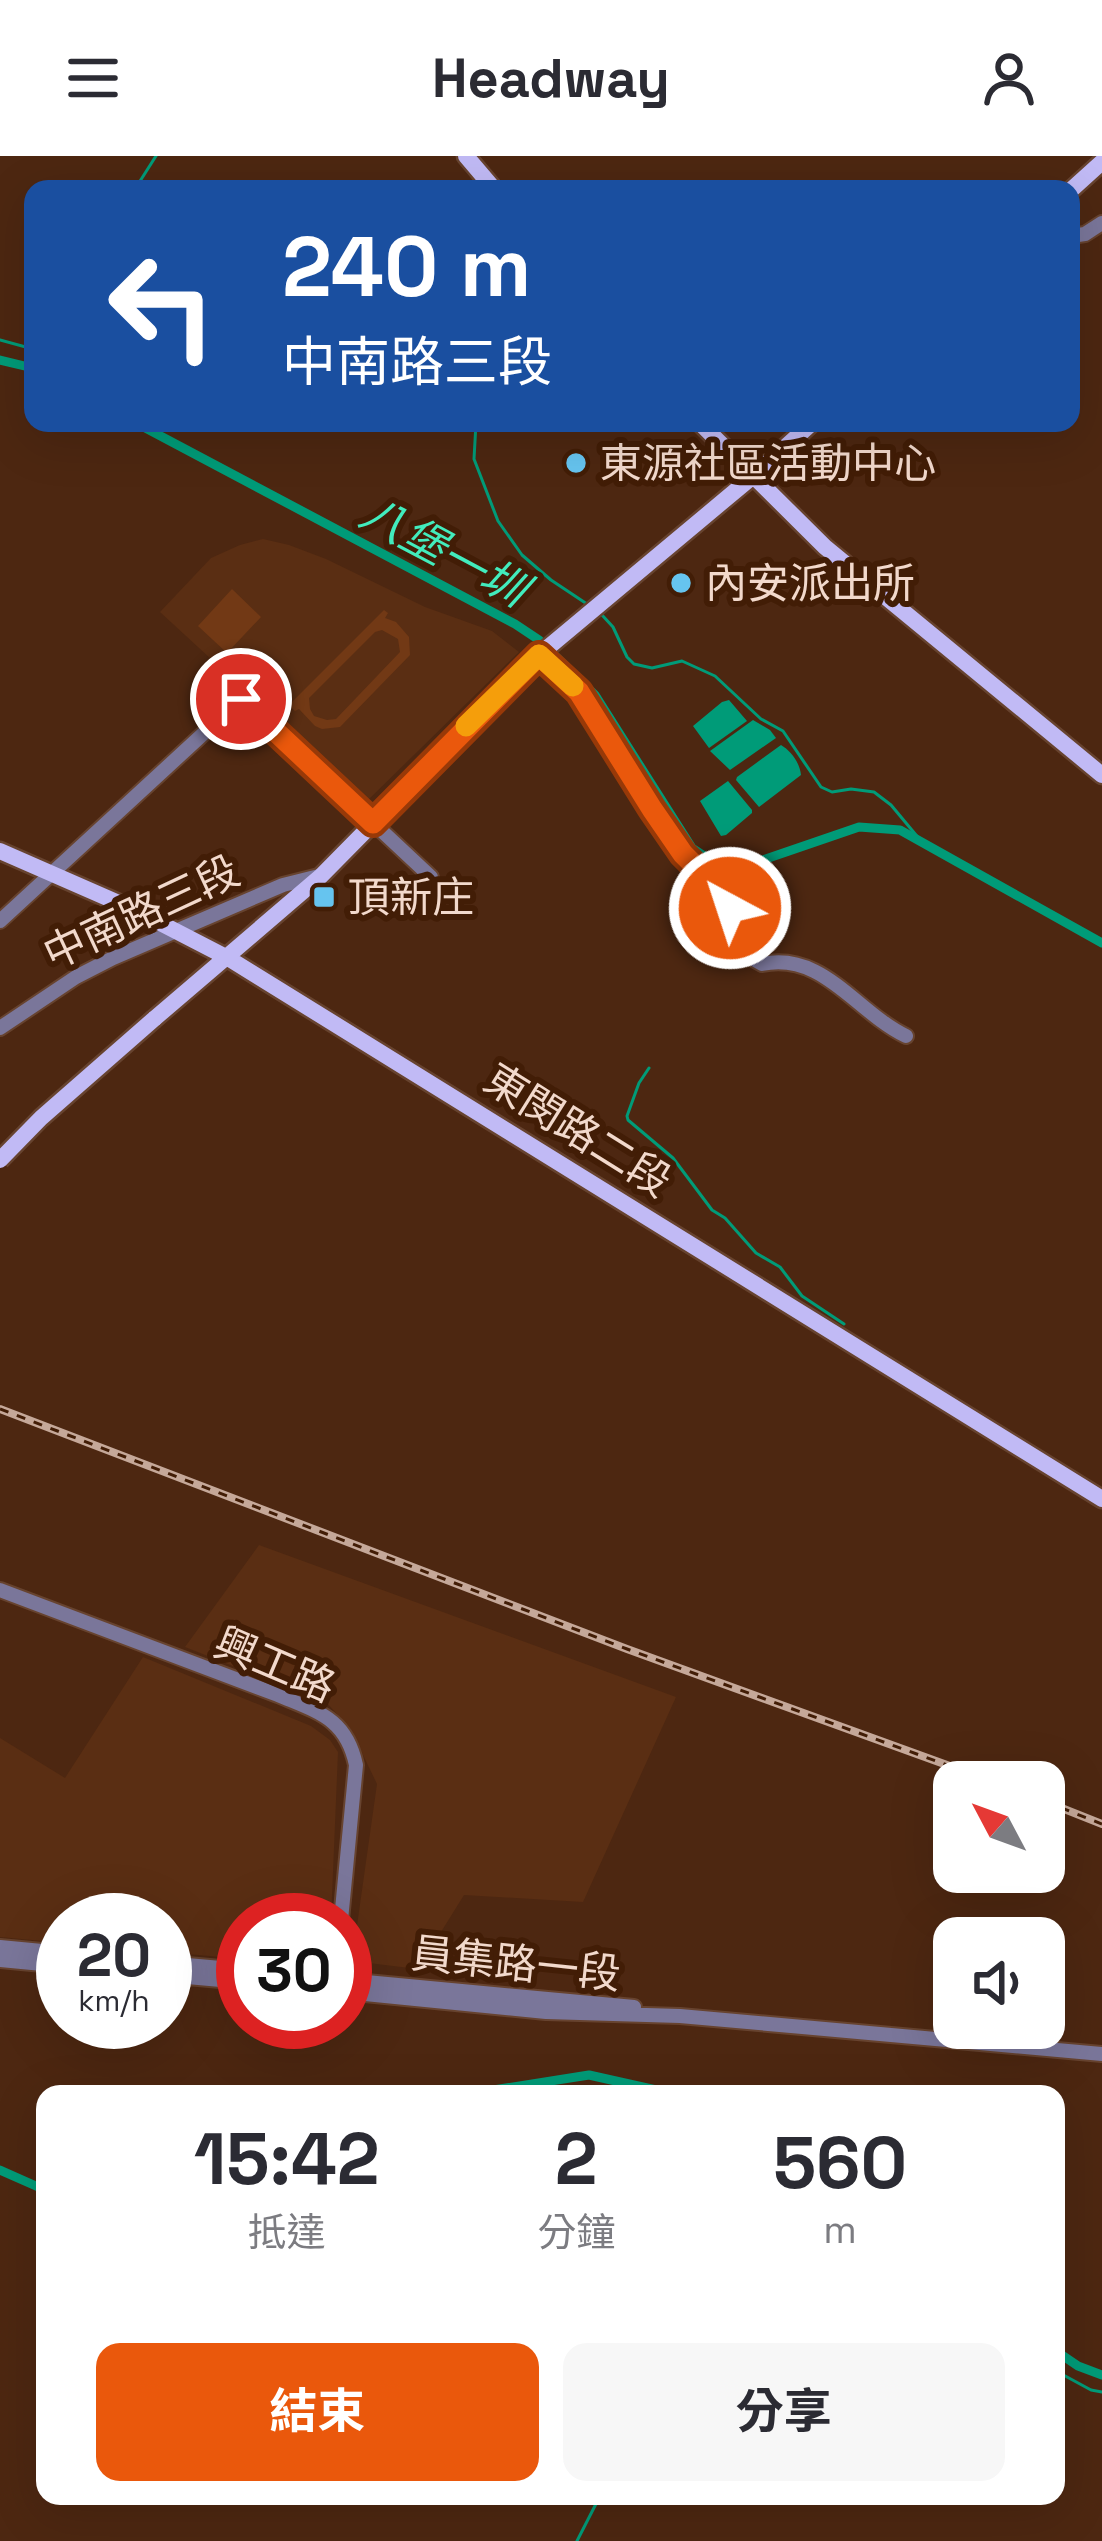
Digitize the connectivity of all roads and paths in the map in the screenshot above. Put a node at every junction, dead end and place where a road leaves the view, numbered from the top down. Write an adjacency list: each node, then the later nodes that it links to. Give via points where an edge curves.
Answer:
1 (466, 156): 2 (main road)
2 (486, 180)
3 (709, 432): 5 (main road)
4 (802, 432): 5 (main road, 中南路三段)
5 (752, 477): 6 (main road, 中南路三段); 7 (main road)
6 (539, 655): 8 (main road, 中南路三段); 17 (street, via 579,692 683,854 730,901 716,938 762,964 808,965)
7 (1102, 776)
8 (373, 823): 10 (street, via 241,699); 11 (main road, 中南路三段); 12 (street)
9 (0, 851): 10 (main road, 東閔路二段)
10 (51, 874): 13 (street); 14 (main road, 東閔路二段)
11 (321, 876): 14 (street, 中南路三段); 15 (main road, 中南路三段)
12 (431, 878)
13 (0, 921)
14 (179, 932): 15 (main road, 東閔路二段); 16 (street, 中南路三段, via 76,977)
15 (228, 958): 20 (main road, 中南路三段, bridge); 21 (main road, 東閔路二段)
16 (0, 1028)
17 (906, 1036)
18 (7, 1138): 19 (street)
19 (25, 1152)
20 (0, 1160)
21 (1102, 1499)
22 (0, 1590): 23 (street, 興工路, via 278,1695 338,1726 356,1766)
23 (344, 1893)
24 (0, 1947): 25 (street)
25 (32, 1956): 26 (street); 27 (street); 28 (street)
26 (36, 1956)
27 (36, 1957)
28 (0, 1960)
29 (372, 1982): 31 (street, 員集路一段)
30 (372, 1995): 31 (street, 員集路一段)
31 (680, 2016): 32 (street, 員集路一段)
32 (1102, 2054)

